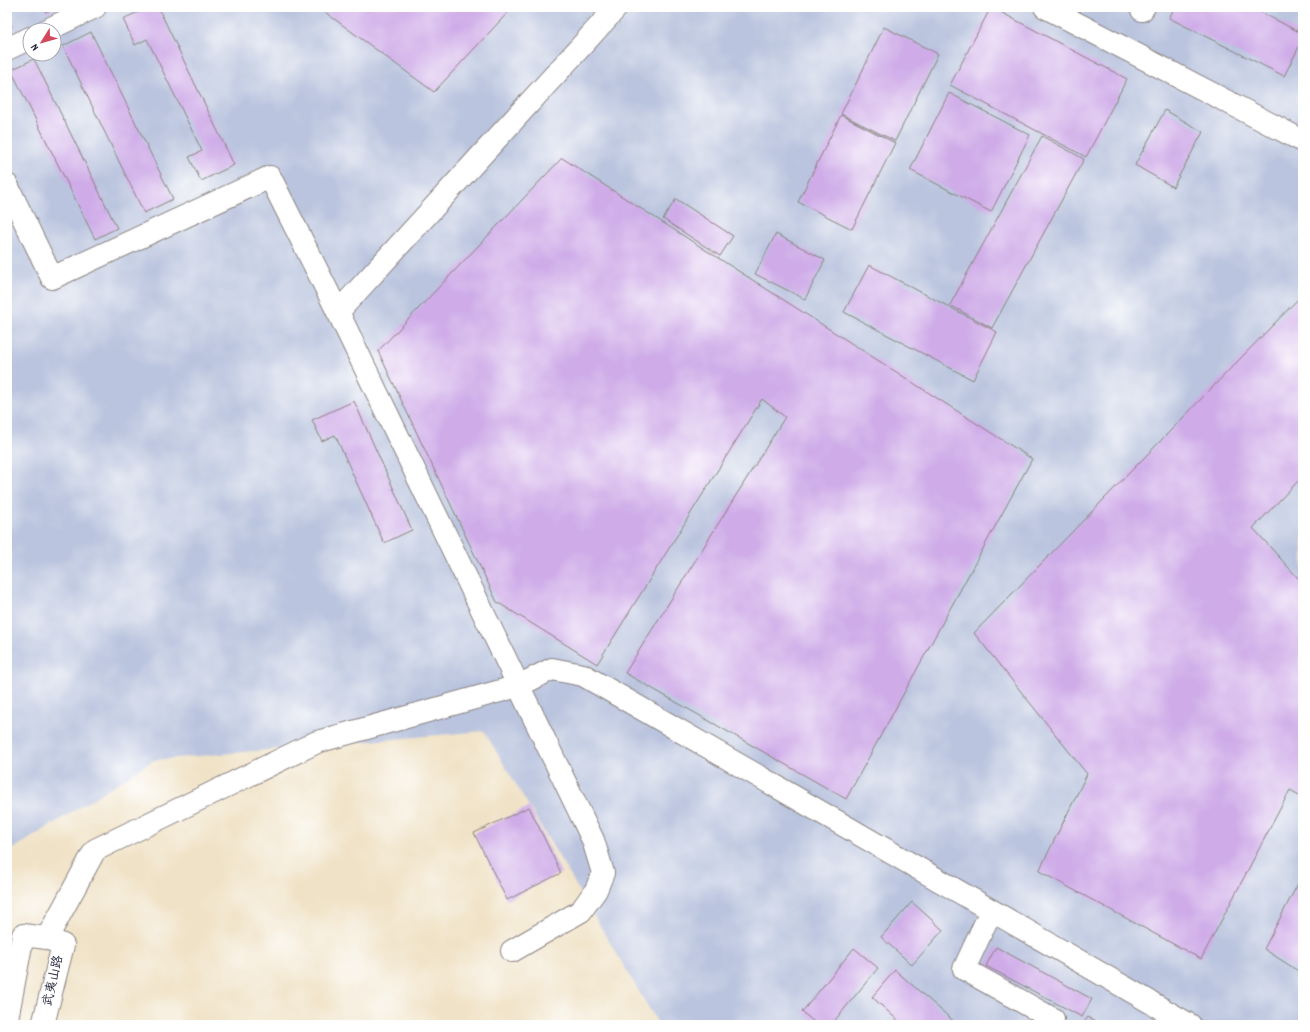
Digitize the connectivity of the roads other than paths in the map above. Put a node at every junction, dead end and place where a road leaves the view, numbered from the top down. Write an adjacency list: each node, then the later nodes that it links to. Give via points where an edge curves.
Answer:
1 (95, 7): 4 (street)
2 (617, 7): 9 (street)
3 (1045, 7): 7 (street)
4 (62, 23)
5 (22, 42): 6 (street)
6 (7, 49)
7 (1303, 141)
8 (7, 185): 9 (street, via 52,278 270,177)
9 (338, 312): 10 (street)
10 (518, 686): 11 (street, via 552,669 583,675); 12 (street, via 317,742 95,850); 13 (street, via 593,840 604,873 582,911)
11 (992, 911): 16 (street, via 964,969 1053,1019); 17 (street)
12 (47, 938): 14 (street, 武夷山路, via 23,935); 15 (street, 武夷山路, via 63,945)
13 (512, 950)
14 (7, 1019)
15 (44, 1025)
16 (1048, 1025)
17 (1190, 1025)

